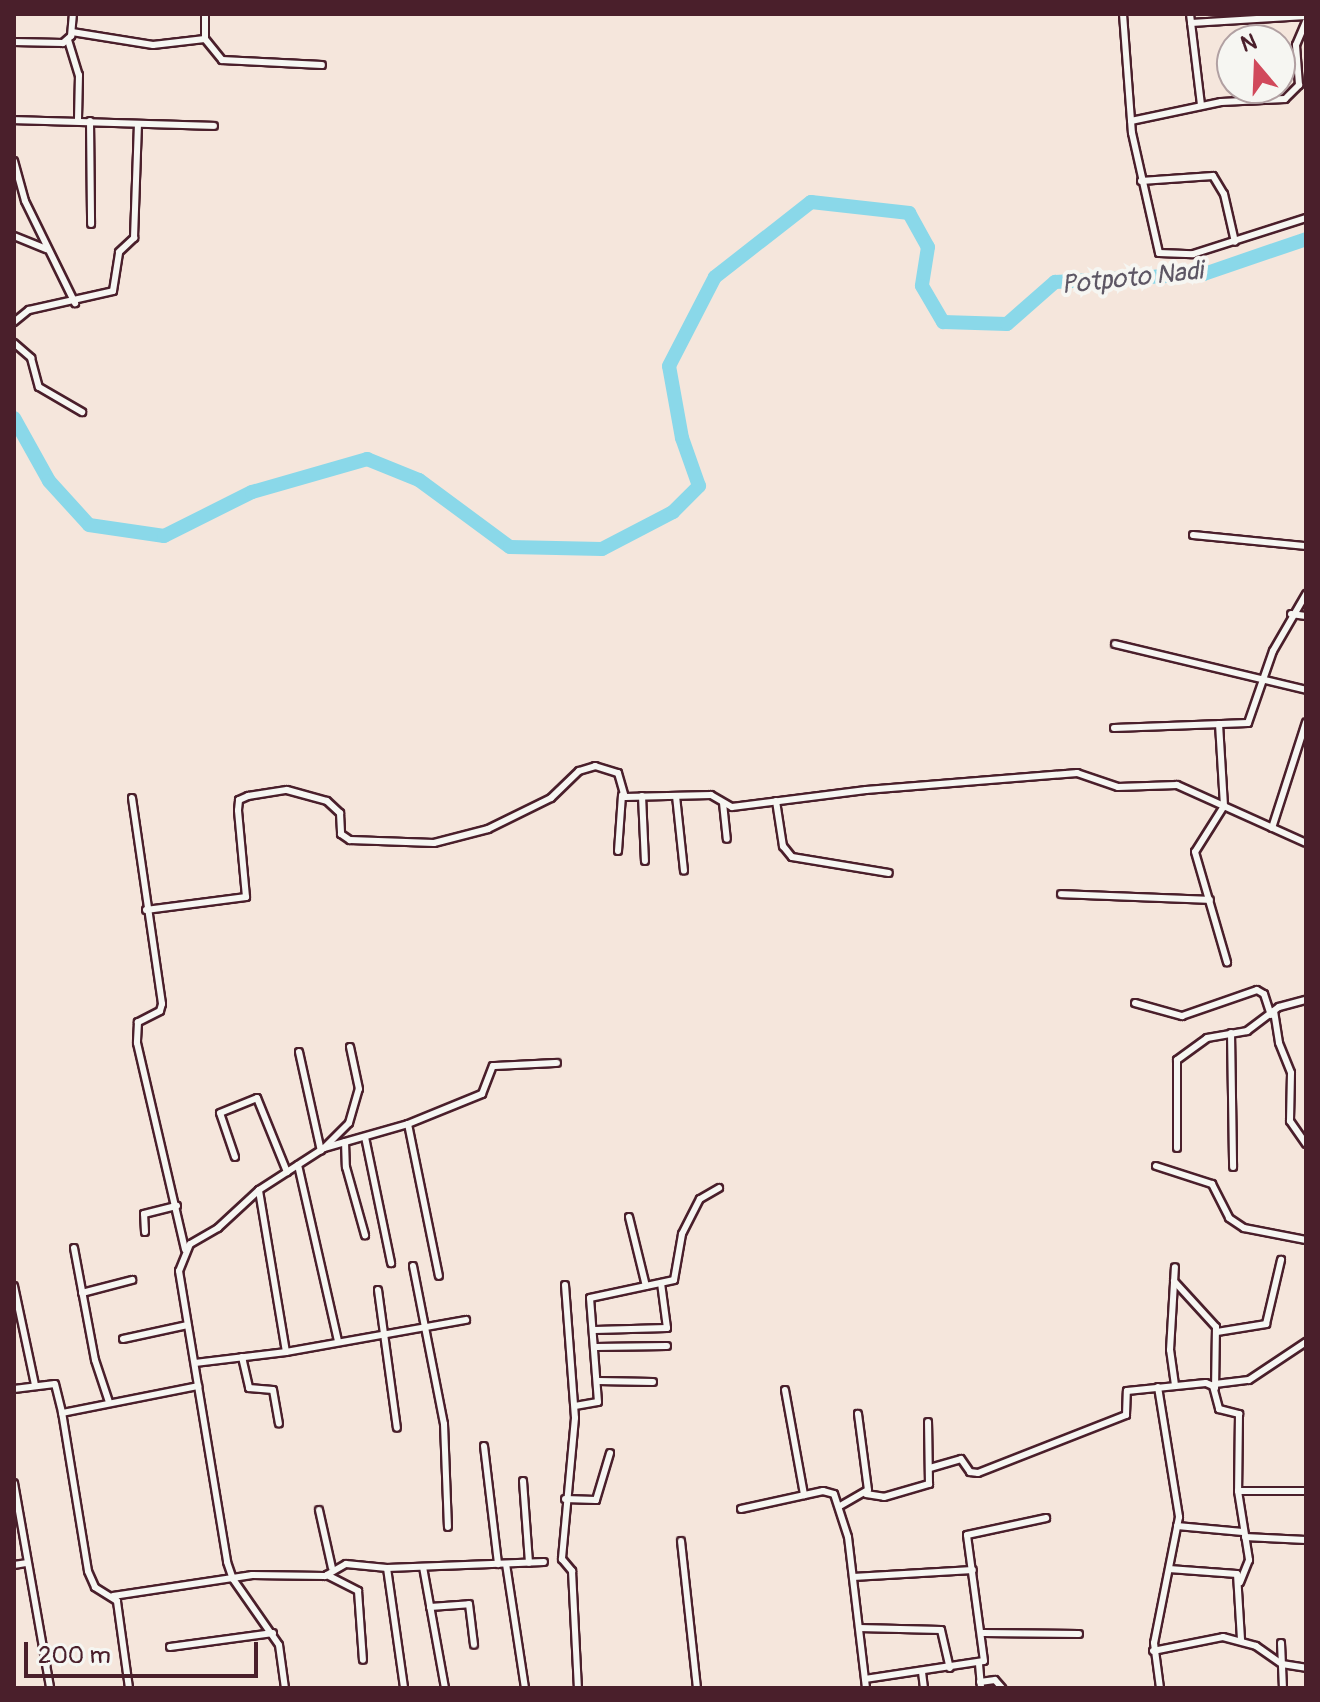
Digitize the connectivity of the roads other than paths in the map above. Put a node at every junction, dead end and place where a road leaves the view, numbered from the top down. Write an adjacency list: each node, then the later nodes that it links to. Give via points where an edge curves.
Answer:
1 (73, 14): 8 (street)
2 (205, 14): 9 (street)
3 (1123, 14): 18 (street)
4 (1190, 14): 7 (street)
5 (1251, 17): 6 (street); 7 (street)
6 (1306, 19): 13 (street, via 1296,45)
7 (1191, 23): 14 (street)
8 (72, 32): 9 (street, via 145,44); 10 (street)
9 (205, 39): 12 (street, via 222,60)
10 (68, 40): 11 (street); 16 (street, via 79,75)
11 (14, 42)
12 (322, 65)
13 (1303, 84): 14 (street, via 1285,99)
14 (1201, 105): 18 (street)
15 (14, 120): 16 (street)
16 (78, 120): 17 (street)
17 (90, 121): 19 (street); 24 (street)
18 (1131, 121): 22 (street)
19 (138, 124): 20 (street); 28 (street, via 133,244 119,252 111,294)
20 (214, 126)
21 (14, 161): 27 (street, via 20,189)
22 (1141, 181): 26 (street, via 1213,176 1224,194); 26 (street, via 1159,253 1179,257)
23 (1306, 218): 26 (street)
24 (91, 224)
25 (14, 236): 27 (street)
26 (1235, 242)
27 (47, 249): 28 (street)
28 (75, 303): 29 (street, via 29,310)
29 (14, 322)
30 (14, 343): 31 (street, via 31,358 39,387)
31 (82, 412)
32 (1193, 535): 33 (street)
33 (1306, 546)
34 (1306, 594): 35 (street)
35 (1291, 614): 36 (street); 38 (street)
36 (1306, 616)
37 (1115, 644): 38 (street)
38 (1263, 677): 39 (street); 41 (street, via 1252,720)
39 (1306, 690)
40 (1306, 722): 50 (street)
41 (1219, 724): 42 (street); 49 (street)
42 (1114, 728)
43 (622, 795): 44 (street); 53 (street); 59 (street, via 615,770 590,766 556,795 488,829 434,843 350,840 341,834 340,813 327,801 287,790 248,796 239,800 238,810 246,897)
44 (642, 796): 45 (street); 54 (street)
45 (676, 796): 48 (street, via 711,795); 55 (street)
46 (132, 798): 59 (street)
47 (776, 801): 48 (street, via 732,807); 49 (street, via 1064,773 1118,787 1177,785); 56 (street, via 783,846 792,857)
48 (723, 802): 51 (street)
49 (1224, 806): 50 (street); 58 (street, via 1195,852)
50 (1272, 828): 52 (street)
51 (727, 839)
52 (1306, 843)
53 (618, 851)
54 (645, 861)
55 (684, 871)
56 (889, 873)
57 (1061, 894): 58 (street)
58 (1210, 900): 60 (street)
59 (146, 910): 81 (street, via 162,1008 138,1022 141,1063)
60 (1227, 962)
61 (1306, 1000): 63 (street)
62 (1135, 1003): 63 (street, via 1182,1016 1257,990)
63 (1272, 1013): 64 (street, via 1247,1031); 71 (street, via 1291,1073 1290,1121)
64 (1231, 1033): 72 (street, via 1207,1038 1177,1060); 77 (street)
65 (350, 1047): 73 (street, via 359,1082 356,1106 349,1123)
66 (299, 1052): 73 (street)
67 (557, 1063): 68 (street, via 493,1066 482,1094)
68 (408, 1124): 69 (street); 92 (street)
69 (365, 1137): 70 (street); 89 (street)
70 (345, 1142): 73 (street); 84 (street, via 346,1167)
71 (1306, 1144)
72 (1177, 1148)
73 (322, 1150): 75 (street)
74 (235, 1157): 78 (street, via 220,1113 257,1098)
75 (298, 1165): 78 (street); 110 (street)
76 (1156, 1166): 85 (street, via 1212,1184 1229,1218 1244,1228)
77 (1233, 1167)
78 (287, 1172): 80 (street)
79 (719, 1188): 95 (street, via 700,1199 679,1241 677,1277)
80 (259, 1190): 87 (street, via 218,1228); 114 (street)
81 (177, 1206): 83 (street, via 144,1214); 87 (street)
82 (629, 1217): 98 (street)
83 (145, 1232)
84 (365, 1235)
85 (1306, 1240)
86 (74, 1248): 100 (street)
87 (185, 1249): 102 (street, via 179,1271)
88 (1281, 1260): 107 (street, via 1266,1324)
89 (391, 1263)
90 (413, 1266): 103 (street)
91 (1175, 1267): 94 (street)
92 (439, 1276)
93 (132, 1280): 100 (street)
94 (1174, 1281): 107 (street); 120 (street, via 1170,1350)
95 (661, 1283): 98 (street); 106 (street, via 667,1328)
96 (565, 1285): 127 (street)
97 (14, 1286): 104 (street)
98 (646, 1286): 106 (street, via 593,1295)
99 (378, 1290): 108 (street)
100 (82, 1293): 126 (street)
101 (466, 1320): 103 (street)
102 (188, 1325): 109 (street); 116 (street)
103 (425, 1327): 108 (street); 148 (street, via 445,1436)
104 (23, 1328): 105 (street); 119 (street)
105 (14, 1330)
106 (595, 1330): 113 (street)
107 (1217, 1332): 123 (street)
108 (384, 1333): 110 (street); 132 (street)
109 (123, 1339)
110 (338, 1341): 114 (street)
111 (1306, 1342): 123 (street, via 1249,1380)
112 (667, 1346): 113 (street)
113 (596, 1347): 117 (street)
114 (286, 1352): 115 (street)
115 (242, 1357): 116 (street); 131 (street, via 249,1388 273,1390)
116 (195, 1363): 121 (street)
117 (598, 1381): 118 (street); 127 (street, via 597,1404)
118 (653, 1382)
119 (35, 1385): 124 (street); 128 (street, via 55,1384)
120 (1175, 1385): 122 (street); 123 (street, via 1206,1383)
121 (198, 1386): 126 (street); 164 (street)
122 (1158, 1387): 135 (street, via 1127,1391 1126,1415 978,1473 970,1472 961,1459); 147 (street)
123 (1215, 1388): 138 (street, via 1219,1409 1240,1417)
124 (14, 1389)
125 (785, 1390): 141 (street)
126 (109, 1402): 128 (street)
127 (575, 1406): 142 (street)
128 (62, 1413): 166 (street, via 88,1571 95,1587)
129 (858, 1414): 140 (street)
130 (928, 1422): 135 (street)
131 (279, 1423)
132 (397, 1428)
133 (484, 1446): 155 (street)
134 (610, 1453): 142 (street, via 596,1500)
135 (930, 1468): 140 (street, via 925,1486 878,1497)
136 (523, 1481): 154 (street)
137 (14, 1483): 153 (street)
138 (1238, 1491): 139 (street); 149 (street)
139 (1306, 1491)
140 (866, 1494): 143 (street)
141 (804, 1495): 143 (street, via 831,1492); 144 (street)
142 (565, 1499): 191 (street, via 562,1559 572,1571)
143 (840, 1506): 163 (street)
144 (741, 1509)
145 (319, 1510): 158 (street)
146 (1046, 1518): 161 (street, via 969,1533)
147 (1177, 1526): 149 (street); 160 (street)
148 (448, 1527)
149 (1244, 1534): 150 (street); 165 (street, via 1249,1560)
150 (1306, 1540)
151 (681, 1541): 192 (street)
152 (544, 1562): 154 (street)
153 (26, 1563): 156 (street); 185 (street)
154 (529, 1563): 155 (street)
155 (502, 1564): 157 (street); 190 (street)
156 (14, 1565)
157 (423, 1567): 159 (street); 167 (street)
158 (332, 1568): 159 (street); 162 (street)
159 (387, 1568): 188 (street)
160 (1169, 1569): 165 (street, via 1232,1572); 176 (street)
161 (973, 1570): 163 (street); 170 (street)
162 (327, 1575): 164 (street); 177 (street, via 358,1591)
163 (853, 1577): 168 (street)
164 (233, 1579): 166 (street); 169 (street)
165 (1240, 1582): 172 (street)
166 (113, 1596): 186 (street)
167 (430, 1607): 174 (street, via 469,1604); 189 (street)
168 (859, 1628): 180 (street, via 941,1630); 183 (street)
169 (273, 1633): 175 (street); 187 (street, via 283,1657)
170 (983, 1633): 171 (street); 178 (street, via 986,1655)
171 (1079, 1634)
172 (1241, 1640): 176 (street, via 1209,1637); 179 (street)
173 (1281, 1643): 179 (street)
174 (474, 1645)
175 (170, 1647)
176 (1153, 1651): 196 (street)
177 (363, 1660)
178 (979, 1664): 180 (street); 184 (street)
179 (1282, 1664): 181 (street); 197 (street)
180 (950, 1668): 182 (street)
181 (1306, 1668)
182 (922, 1672): 183 (street); 194 (street)
183 (865, 1679): 193 (street)
184 (980, 1685): 195 (street, via 995,1680)
185 (50, 1688)
186 (129, 1688)
187 (285, 1688)
188 (404, 1688)
189 (445, 1688)
190 (525, 1688)
191 (578, 1688)
192 (697, 1688)
193 (866, 1688)
194 (924, 1688)
195 (1002, 1688)
196 (1160, 1688)
197 (1283, 1688)

